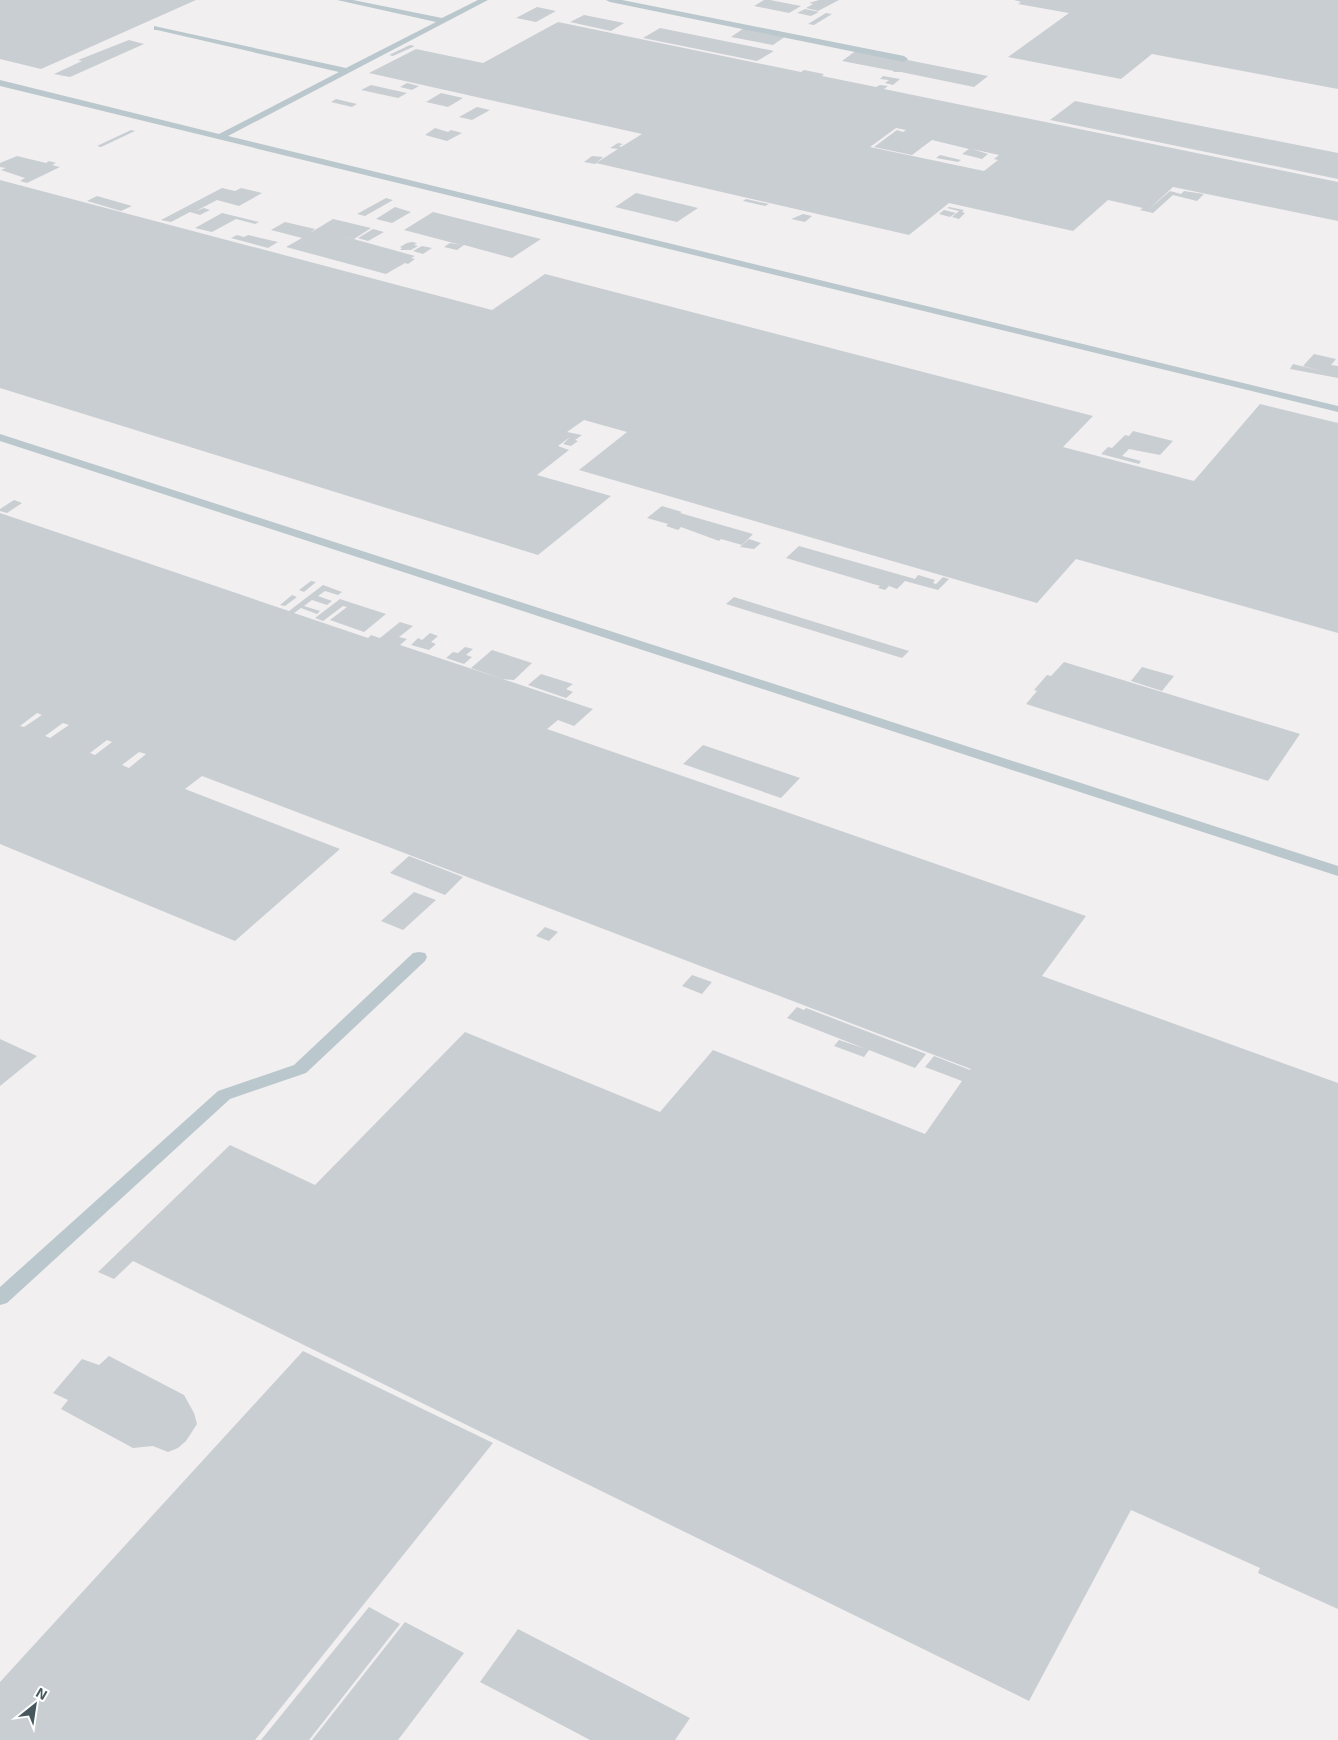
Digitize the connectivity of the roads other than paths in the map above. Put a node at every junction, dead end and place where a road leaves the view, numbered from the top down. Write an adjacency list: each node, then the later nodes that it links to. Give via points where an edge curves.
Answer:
1 (341, 0): 4 (lane)
2 (484, 0): 4 (lane)
3 (610, 0): 6 (lane)
4 (444, 21): 7 (lane)
5 (157, 28): 7 (lane)
6 (904, 59)
7 (347, 71): 9 (lane)
8 (0, 83): 9 (lane)
9 (219, 137): 10 (lane)
10 (1338, 409)
11 (0, 438): 12 (lane)
12 (1338, 872)
13 (419, 957): 14 (lane, via 300,1069 224,1094)
14 (0, 1298)

